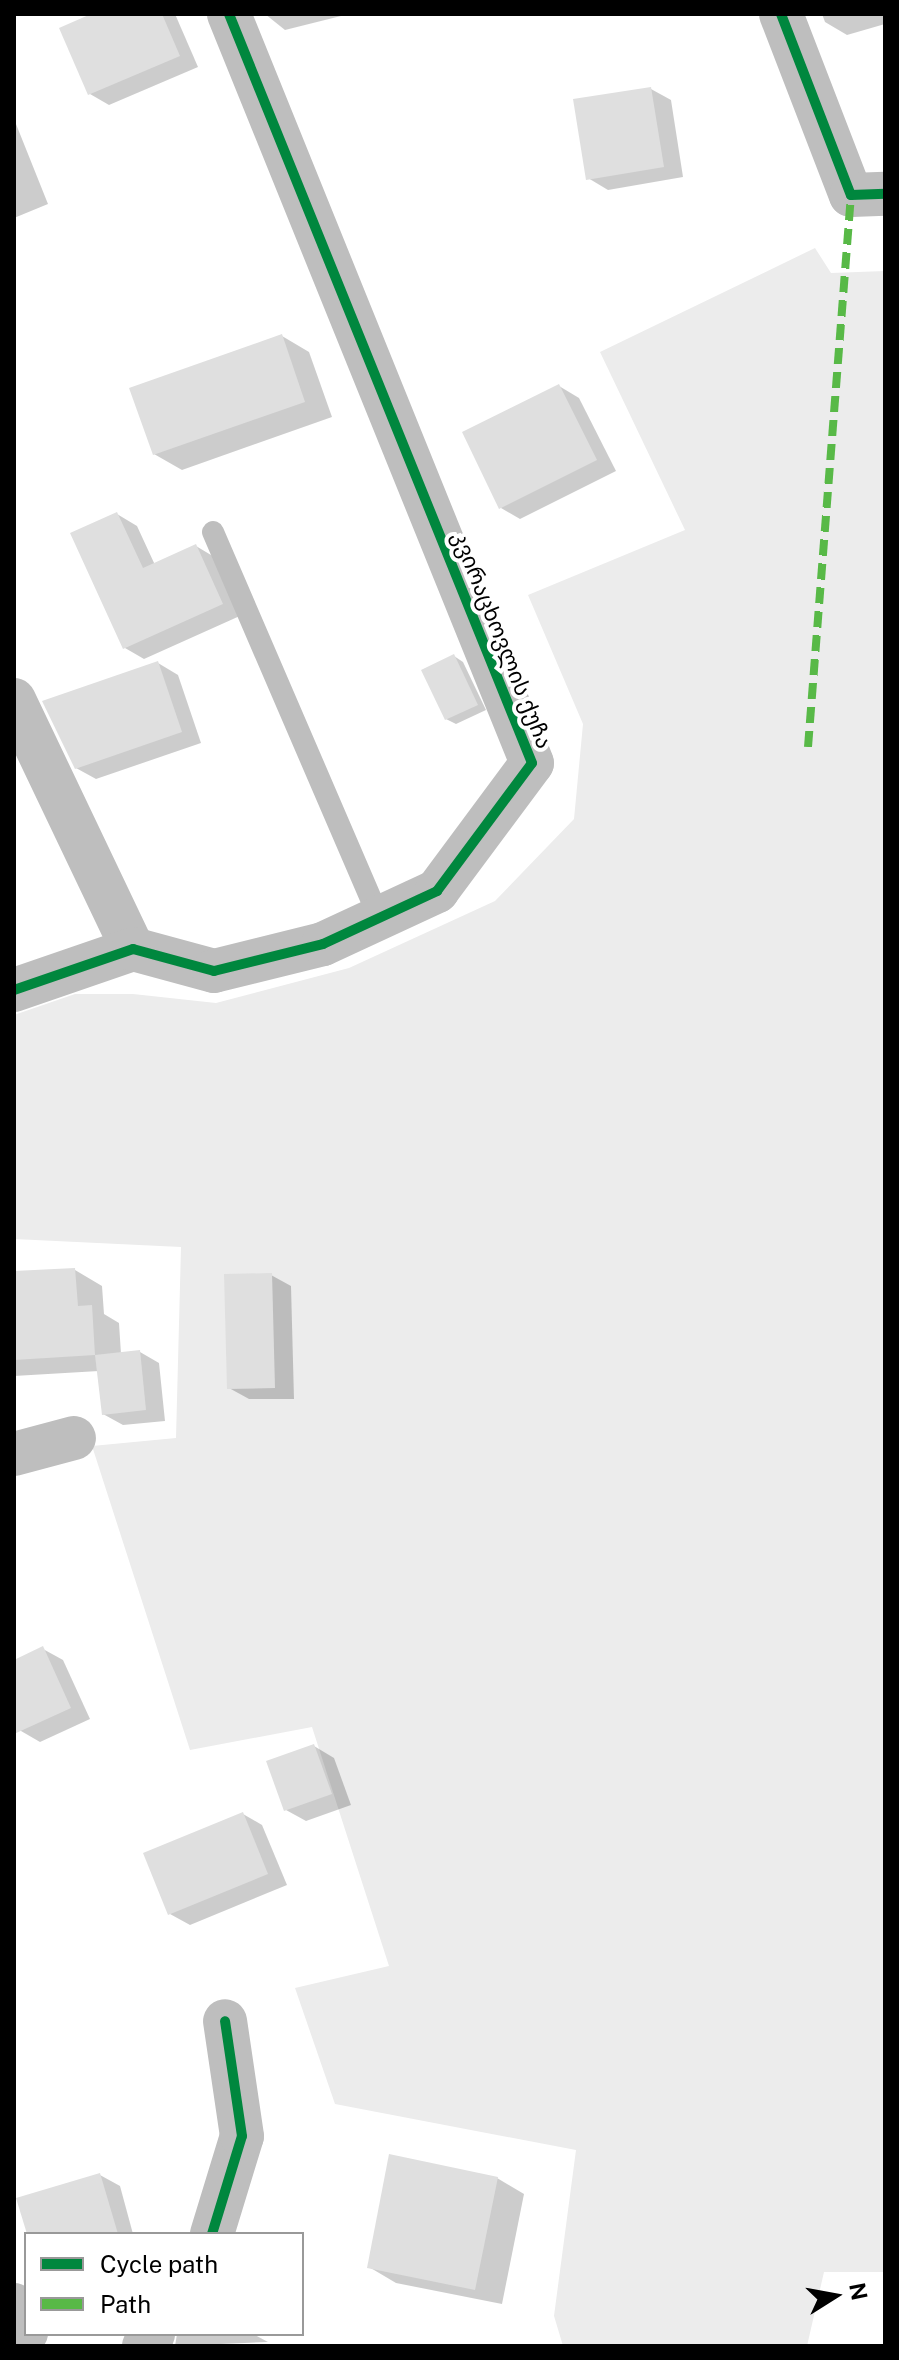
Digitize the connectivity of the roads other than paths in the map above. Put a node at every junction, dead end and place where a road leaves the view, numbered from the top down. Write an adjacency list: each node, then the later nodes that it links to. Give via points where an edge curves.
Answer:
1 (229, 14): 6 (street, კვირაცხოვლის ქუჩა, via 532,763 437,891)
2 (781, 14): 3 (street, via 851,195)
3 (885, 194)
4 (213, 532): 6 (lane)
5 (14, 700): 7 (street)
6 (379, 918): 7 (street, კვირაცხოვლის ქუჩა, via 323,944 214,971)
7 (133, 949): 8 (street)
8 (14, 990)
9 (74, 1438): 10 (street)
10 (14, 1454)
11 (225, 2021): 12 (street, via 242,2136)
12 (213, 2232)
13 (14, 2305): 14 (street)
14 (24, 2328)

